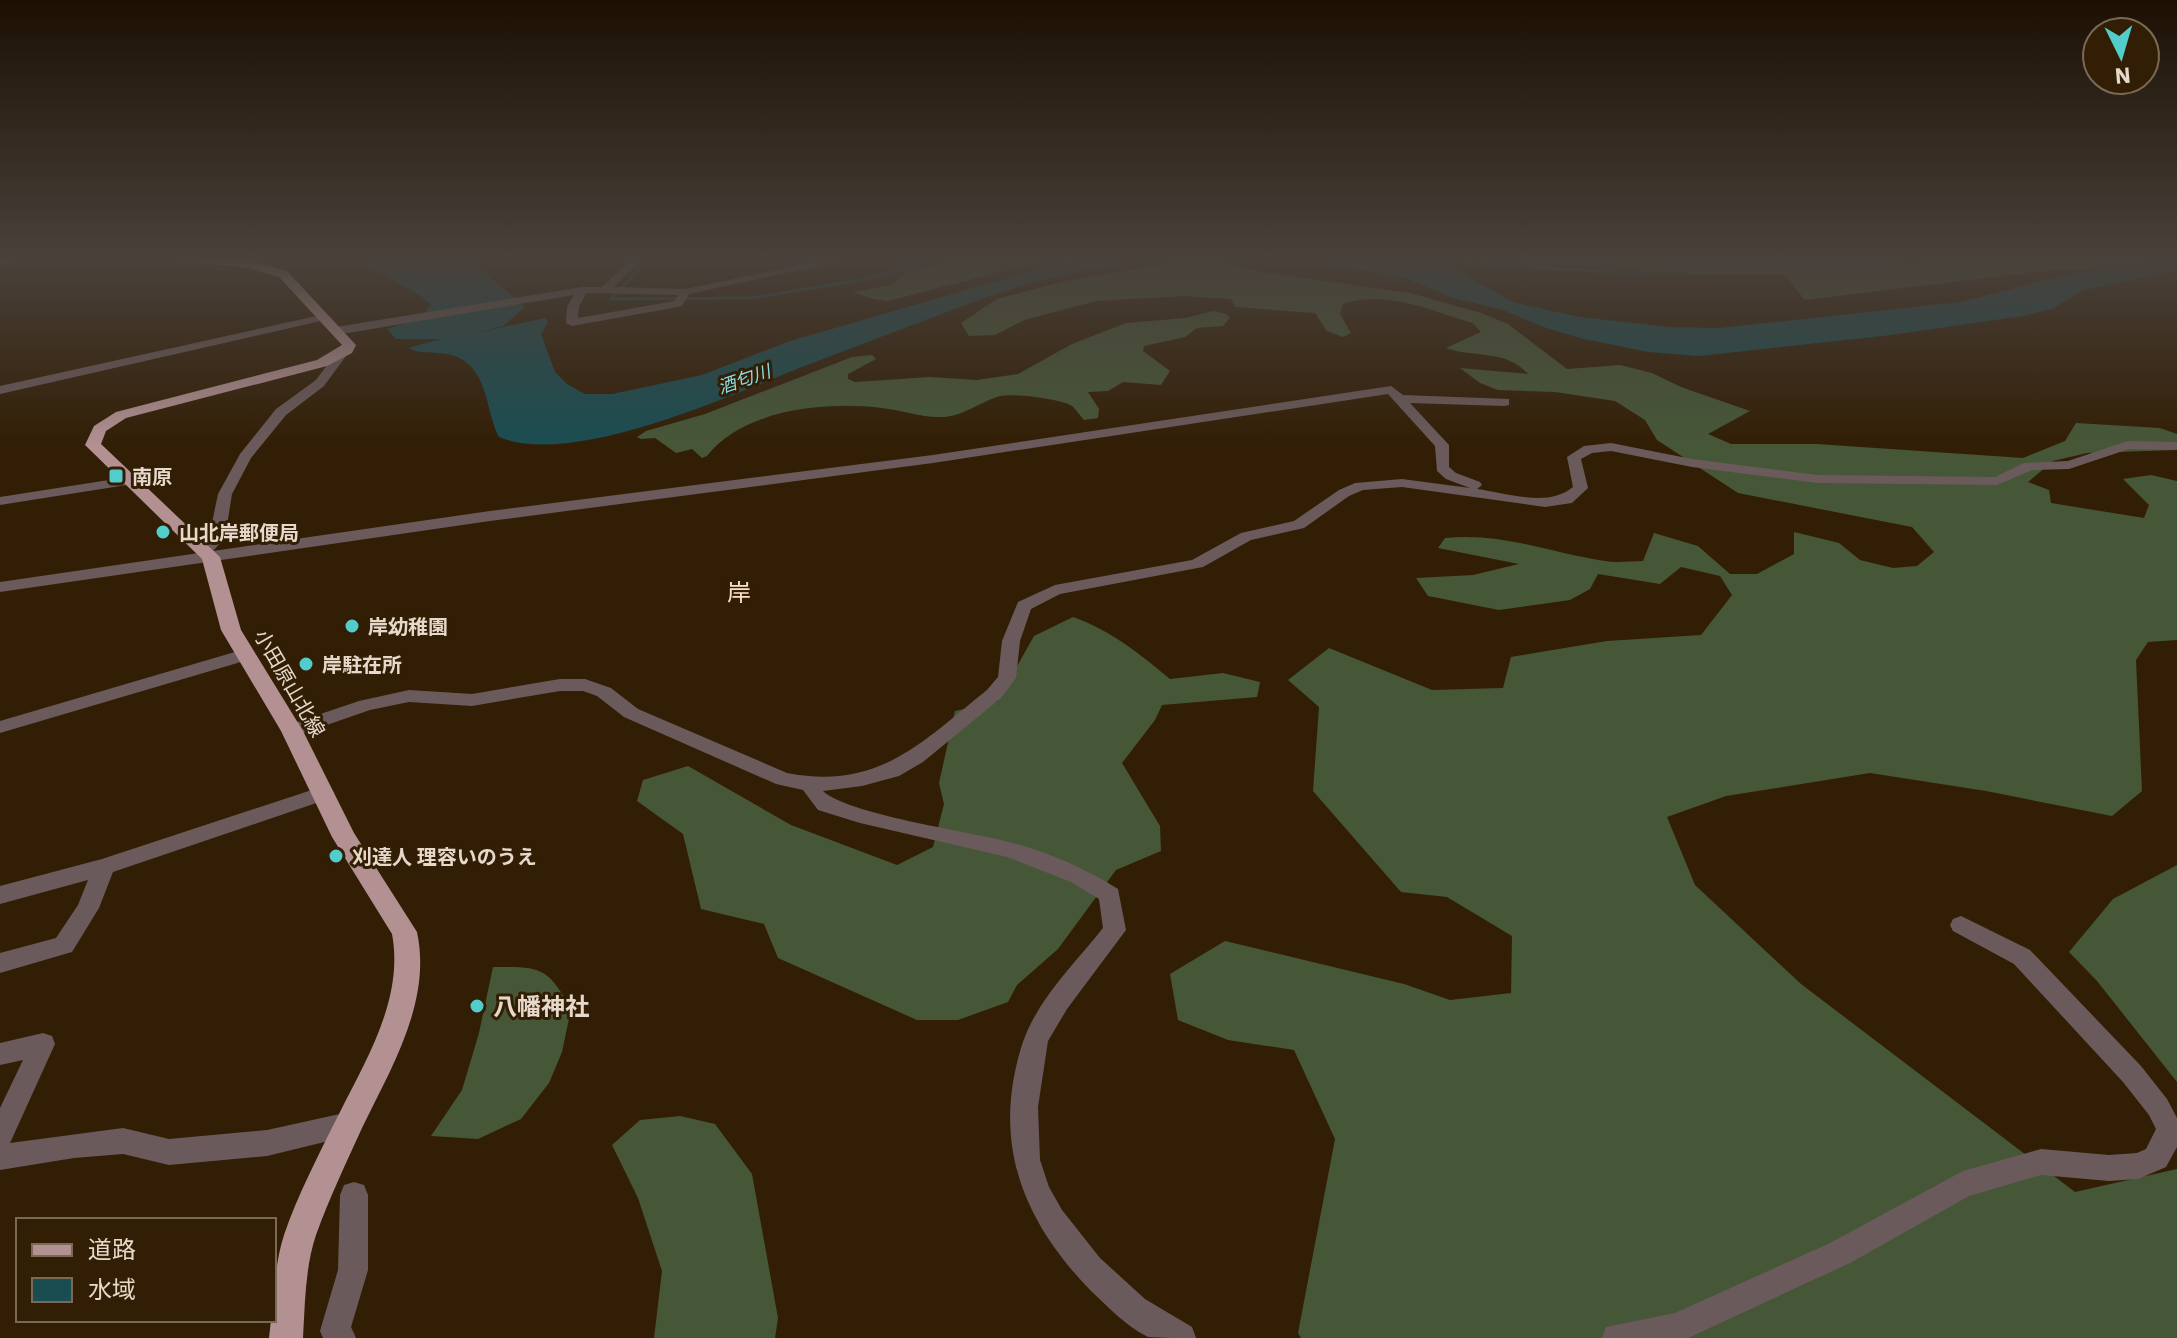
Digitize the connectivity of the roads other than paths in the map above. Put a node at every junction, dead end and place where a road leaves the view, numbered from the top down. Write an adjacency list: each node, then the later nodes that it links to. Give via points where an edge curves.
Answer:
1 (324, 320): 5 (main road)
2 (396, 320): 5 (street)
3 (572, 320): 4 (street)
4 (593, 320)
5 (328, 325): 6 (main road, via 349,345); 7 (street)
6 (340, 356): 13 (main road, via 107,422 93,445); 16 (street, via 320,383 281,412 245,457 225,494 217,538)
7 (0, 390)
8 (1400, 399): 9 (street); 14 (street, via 1442,445 1442,468 1451,476 1488,488); 16 (street, via 1391,390 933,459)
9 (1504, 402)
10 (2149, 444): 11 (street); 12 (street); 14 (street, via 2128,445 2069,465 2029,466 1997,481 1818,479 1604,447 1574,457 1581,481)
11 (2177, 446)
12 (2177, 453)
13 (128, 481): 15 (street); 16 (main road)
14 (1577, 493): 21 (street, via 1545,503 1416,484 1368,484 1344,493 1299,525 1246,536 1197,564 1055,590 1024,606 1011,641 1007,678 994,694 916,757 877,776)
15 (0, 501)
16 (208, 554): 17 (street); 18 (main road, 小田原山北線, via 222,606)
17 (0, 587)
18 (245, 655): 19 (street); 20 (main road, 小田原山北線)
19 (0, 727)
20 (292, 731): 21 (street, via 409,696 472,700 585,685 631,713 783,779); 22 (main road, 小田原山北線)
21 (812, 785): 34 (street, via 825,805 990,845 1090,880 1110,895 1115,930 1042,1027 1033,1047 1024,1109 1026,1158 1040,1199 1085,1264 1122,1301)
22 (324, 793): 23 (street); 28 (main road, 小田原山北線, via 344,837 395,913 408,951 400,1011)
23 (104, 867): 24 (street); 26 (street, via 88,908 64,945)
24 (0, 895)
25 (1961, 925): 35 (street, via 2022,957 2132,1074 2169,1129 2156,1158 2138,1166 2109,1168 2041,1162 1963,1184 1840,1253 1676,1328)
26 (1, 964)
27 (0, 1054): 29 (street, via 43,1044)
28 (349, 1124): 30 (street, via 267,1143 169,1152 123,1141); 32 (main road, 小田原山北線, via 300,1236)
29 (0, 1136)
30 (0, 1157)
31 (354, 1195): 33 (street, via 353,1270 335,1331)
32 (286, 1338)
33 (341, 1338)
34 (1181, 1338)
35 (1617, 1338)

